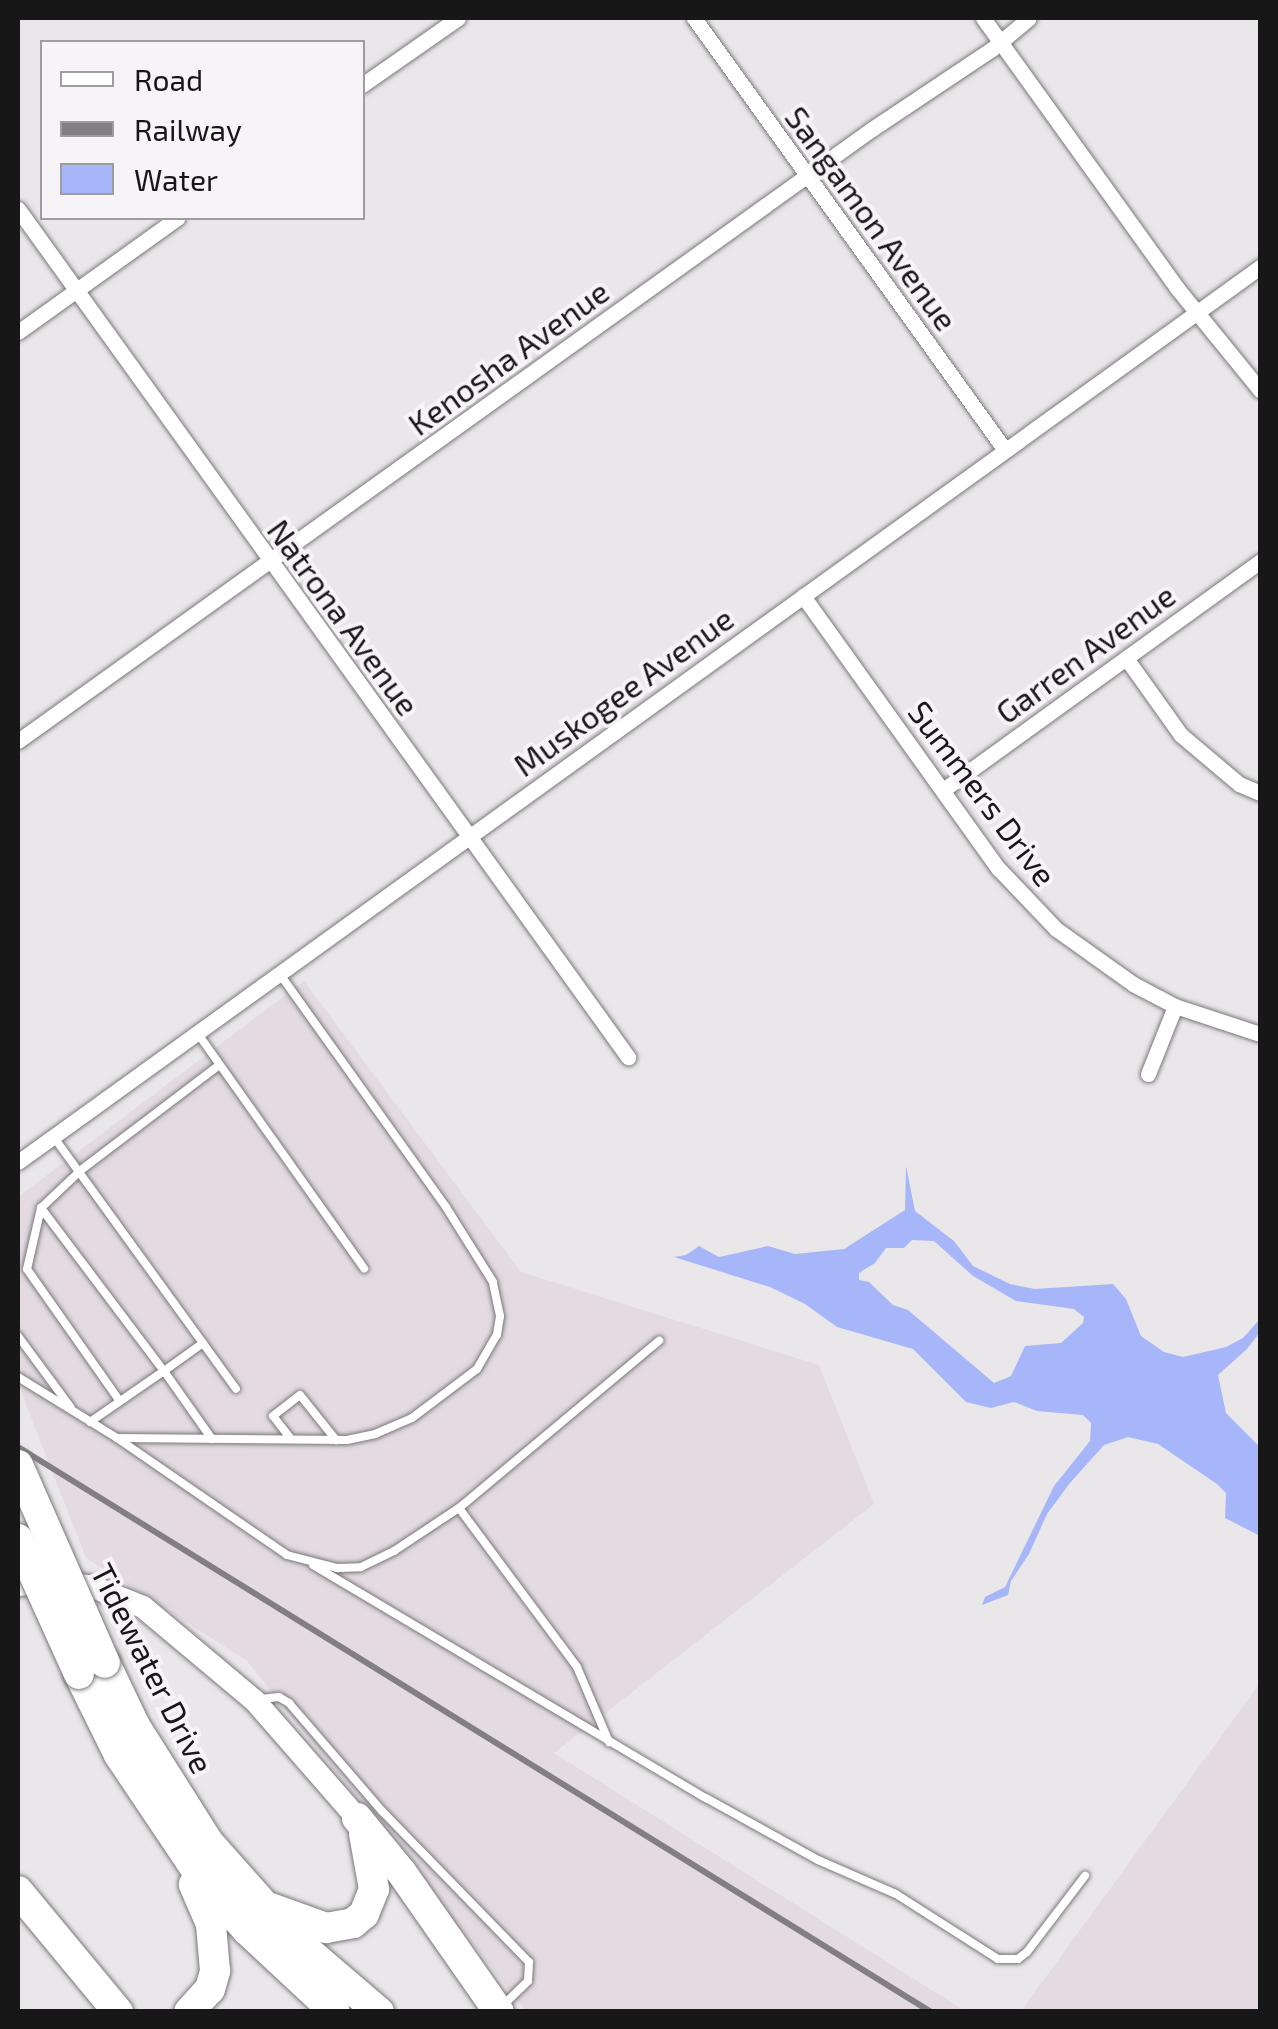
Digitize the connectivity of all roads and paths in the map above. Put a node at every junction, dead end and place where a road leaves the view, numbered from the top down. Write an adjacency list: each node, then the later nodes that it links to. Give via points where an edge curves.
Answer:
1 (458, 18): 6 (street)
2 (694, 18): 7 (street, Sangamon Avenue)
3 (983, 18): 5 (street)
4 (1029, 18): 5 (street, Kenosha Avenue)
5 (1000, 42): 7 (street, Kenosha Avenue); 12 (street)
6 (365, 84)
7 (808, 175): 15 (street, Sangamon Avenue); 16 (street, Kenosha Avenue)
8 (18, 209): 11 (street, Natrona Avenue)
9 (174, 220): 11 (street)
10 (1260, 267): 12 (street, Muskogee Avenue)
11 (75, 290): 13 (street); 16 (street, Natrona Avenue)
12 (1196, 313): 14 (street); 15 (street, Muskogee Avenue)
13 (18, 332)
14 (1260, 390)
15 (1006, 450): 18 (street, Muskogee Avenue)
16 (270, 561): 20 (street, Kenosha Avenue); 23 (street, Natrona Avenue)
17 (1260, 561): 19 (street, Garren Avenue)
18 (803, 596): 21 (street, Summers Drive); 23 (street, Muskogee Avenue)
19 (1126, 658): 21 (street, Garren Avenue); 22 (street, via 1181,735 1239,784)
20 (18, 741)
21 (943, 790): 25 (street, Summers Drive, via 998,868 1056,929)
22 (1260, 793)
23 (468, 836): 24 (street, Muskogee Avenue); 28 (street, Natrona Avenue)
24 (278, 972): 26 (street, Muskogee Avenue); 48 (lane, via 446,1207 498,1296 497,1335 478,1368 402,1424)
25 (1176, 1006): 27 (street, Summers Drive); 30 (street)
26 (196, 1032): 29 (lane); 31 (street, Muskogee Avenue)
27 (1260, 1034)
28 (628, 1057)
29 (218, 1066): 33 (lane); 35 (lane)
30 (1148, 1074)
31 (53, 1136): 32 (street, Muskogee Avenue); 33 (lane)
32 (18, 1162)
33 (81, 1170): 34 (lane); 38 (lane)
34 (41, 1208): 39 (lane); 42 (lane, via 28,1269)
35 (364, 1268)
36 (18, 1336): 43 (lane)
37 (660, 1341): 50 (lane)
38 (203, 1343): 39 (lane); 41 (lane)
39 (164, 1371): 42 (lane); 46 (lane)
40 (18, 1377): 43 (lane)
41 (236, 1389)
42 (119, 1400): 44 (lane)
43 (73, 1412): 44 (lane)
44 (90, 1422): 45 (lane)
45 (117, 1438): 46 (lane); 52 (lane, via 287,1555)
46 (212, 1439): 47 (lane)
47 (291, 1439): 48 (lane); 48 (lane, via 273,1416 300,1395)
48 (336, 1440)
49 (18, 1465): 54 (highway, Tidewater Drive, bridge)
50 (459, 1508): 52 (lane, via 360,1566); 56 (lane, via 577,1667)
51 (18, 1539): 54 (highway, Tidewater Drive, bridge)
52 (314, 1566): 56 (lane)
53 (18, 1585): 55 (street, via 56,1581 116,1594 194,1646)
54 (92, 1669): 58 (highway, Tidewater Drive, via 119,1754); 61 (highway, Tidewater Drive)
55 (256, 1701): 57 (street); 63 (lane, via 267,1696 289,1703 382,1811 529,1962 528,1981)
56 (609, 1742): 59 (lane, via 818,1860 896,1894 998,1959 1027,1952)
57 (357, 1818): 61 (highway, via 374,1889 353,1923 326,1928); 63 (highway)
58 (178, 1846): 66 (highway, via 216,1947 210,1989); 67 (highway, Tidewater Drive, via 247,1930)
59 (1085, 1876)
60 (18, 1891): 62 (highway)
61 (256, 1899): 68 (highway, Tidewater Drive)
62 (94, 1983): 64 (highway); 65 (highway)
63 (499, 2011)
64 (118, 2012)
65 (133, 2012)
66 (189, 2012)
67 (335, 2012)
68 (379, 2012)

